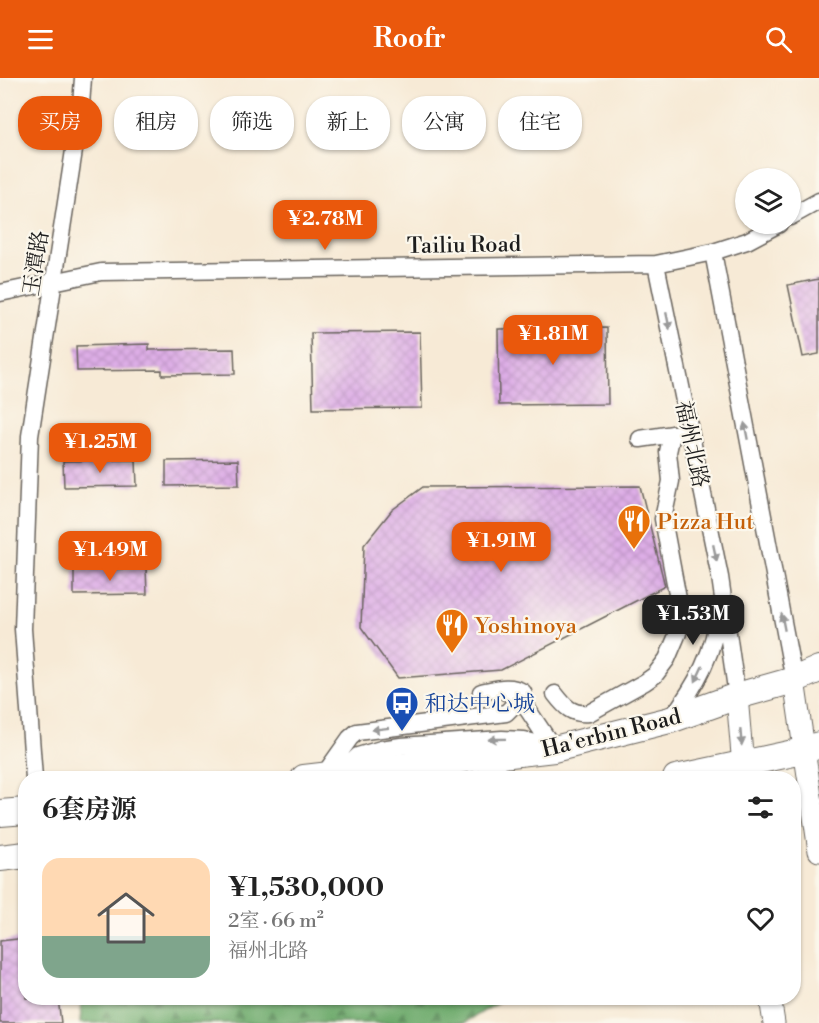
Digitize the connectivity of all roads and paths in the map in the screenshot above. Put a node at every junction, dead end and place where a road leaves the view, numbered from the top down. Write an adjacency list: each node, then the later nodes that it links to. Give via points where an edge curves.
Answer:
1 (83, 78): 7 (street, 玉潭路)
2 (819, 201): 3 (street)
3 (801, 211)
4 (760, 234): 5 (street, Tailiu Road)
5 (712, 252): 6 (street, Tailiu Road); 14 (street, one-way to 5)
6 (656, 264): 7 (street, Tailiu Road, via 101,272); 9 (street, 福州北路, one-way to 9)
7 (55, 281): 8 (street, Tailiu Road); 22 (street, 玉潭路, via 30,436 23,629)
8 (0, 293)
9 (690, 431): 10 (street); 12 (street, 福州北路, one-way to 12)
10 (672, 434): 11 (street); 17 (street, via 668,452 671,481 663,519 681,615 667,659 645,682 589,713 569,711)
11 (640, 439)
12 (720, 577): 18 (street, 福州北路); 19 (street, one-way to 19, via 717,624 709,654 691,692)
13 (819, 669): 14 (highway)
14 (794, 680): 18 (highway, Ha'erbin Road); 20 (main road)
15 (498, 689): 16 (street); 21 (street, via 516,688 523,692 528,710); 23 (street, one-way to 23, via 511,694 514,700 506,713 357,732)
16 (481, 692)
17 (555, 694)
18 (737, 696): 19 (highway, Ha'erbin Road); 25 (main road, one-way to 25)
19 (670, 720): 21 (highway, Ha'erbin Road)
20 (811, 748): 25 (highway); 28 (main road)
21 (554, 749): 24 (highway, Ha'erbin Road, one-way to 24)
22 (33, 771)
23 (326, 771)
24 (365, 771)
25 (744, 771)
26 (18, 812): 27 (highway)
27 (0, 813)
28 (819, 851)
29 (18, 856): 30 (highway)
30 (0, 858)
31 (771, 1005): 32 (main road)
32 (774, 1023)

